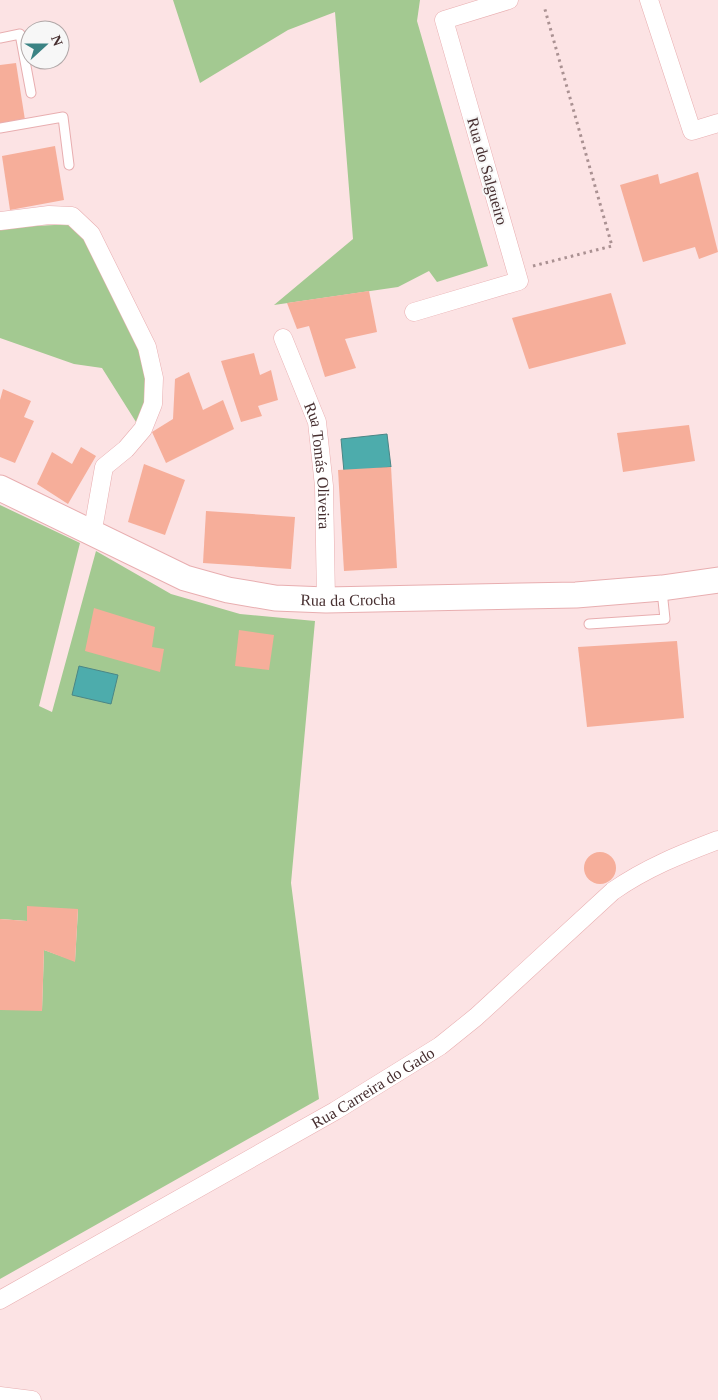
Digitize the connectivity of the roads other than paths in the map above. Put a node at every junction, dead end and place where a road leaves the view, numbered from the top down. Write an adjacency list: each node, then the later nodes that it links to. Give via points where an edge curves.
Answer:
1 (508, 0): 9 (street, Rua do Salgueiro, via 444,20 519,281)
2 (649, 0): 5 (street, via 692,132)
3 (0, 38): 4 (lane, via 20,34)
4 (31, 93)
5 (718, 124)
6 (0, 128): 7 (lane, via 62,117)
7 (69, 164)
8 (0, 221): 12 (street, via 72,216 91,234 147,347 154,378 153,404 143,429 104,467)
9 (414, 312)
10 (283, 338): 15 (street, Rua Tomás Oliveira, via 317,422 324,486)
11 (0, 488): 12 (street, Rua da Crocha)
12 (92, 534): 15 (street, Rua da Crocha, via 185,578 275,598)
13 (718, 580): 14 (street, Rua da Crocha)
14 (662, 588): 15 (street, Rua da Crocha, via 576,594); 16 (lane, via 665,619)
15 (326, 600)
16 (589, 624)
17 (718, 840): 18 (street, Rua Carreira do Gado, via 653,866 613,891 476,1017 398,1074)
18 (0, 1300)
19 (0, 1396): 20 (street)
20 (32, 1400)

